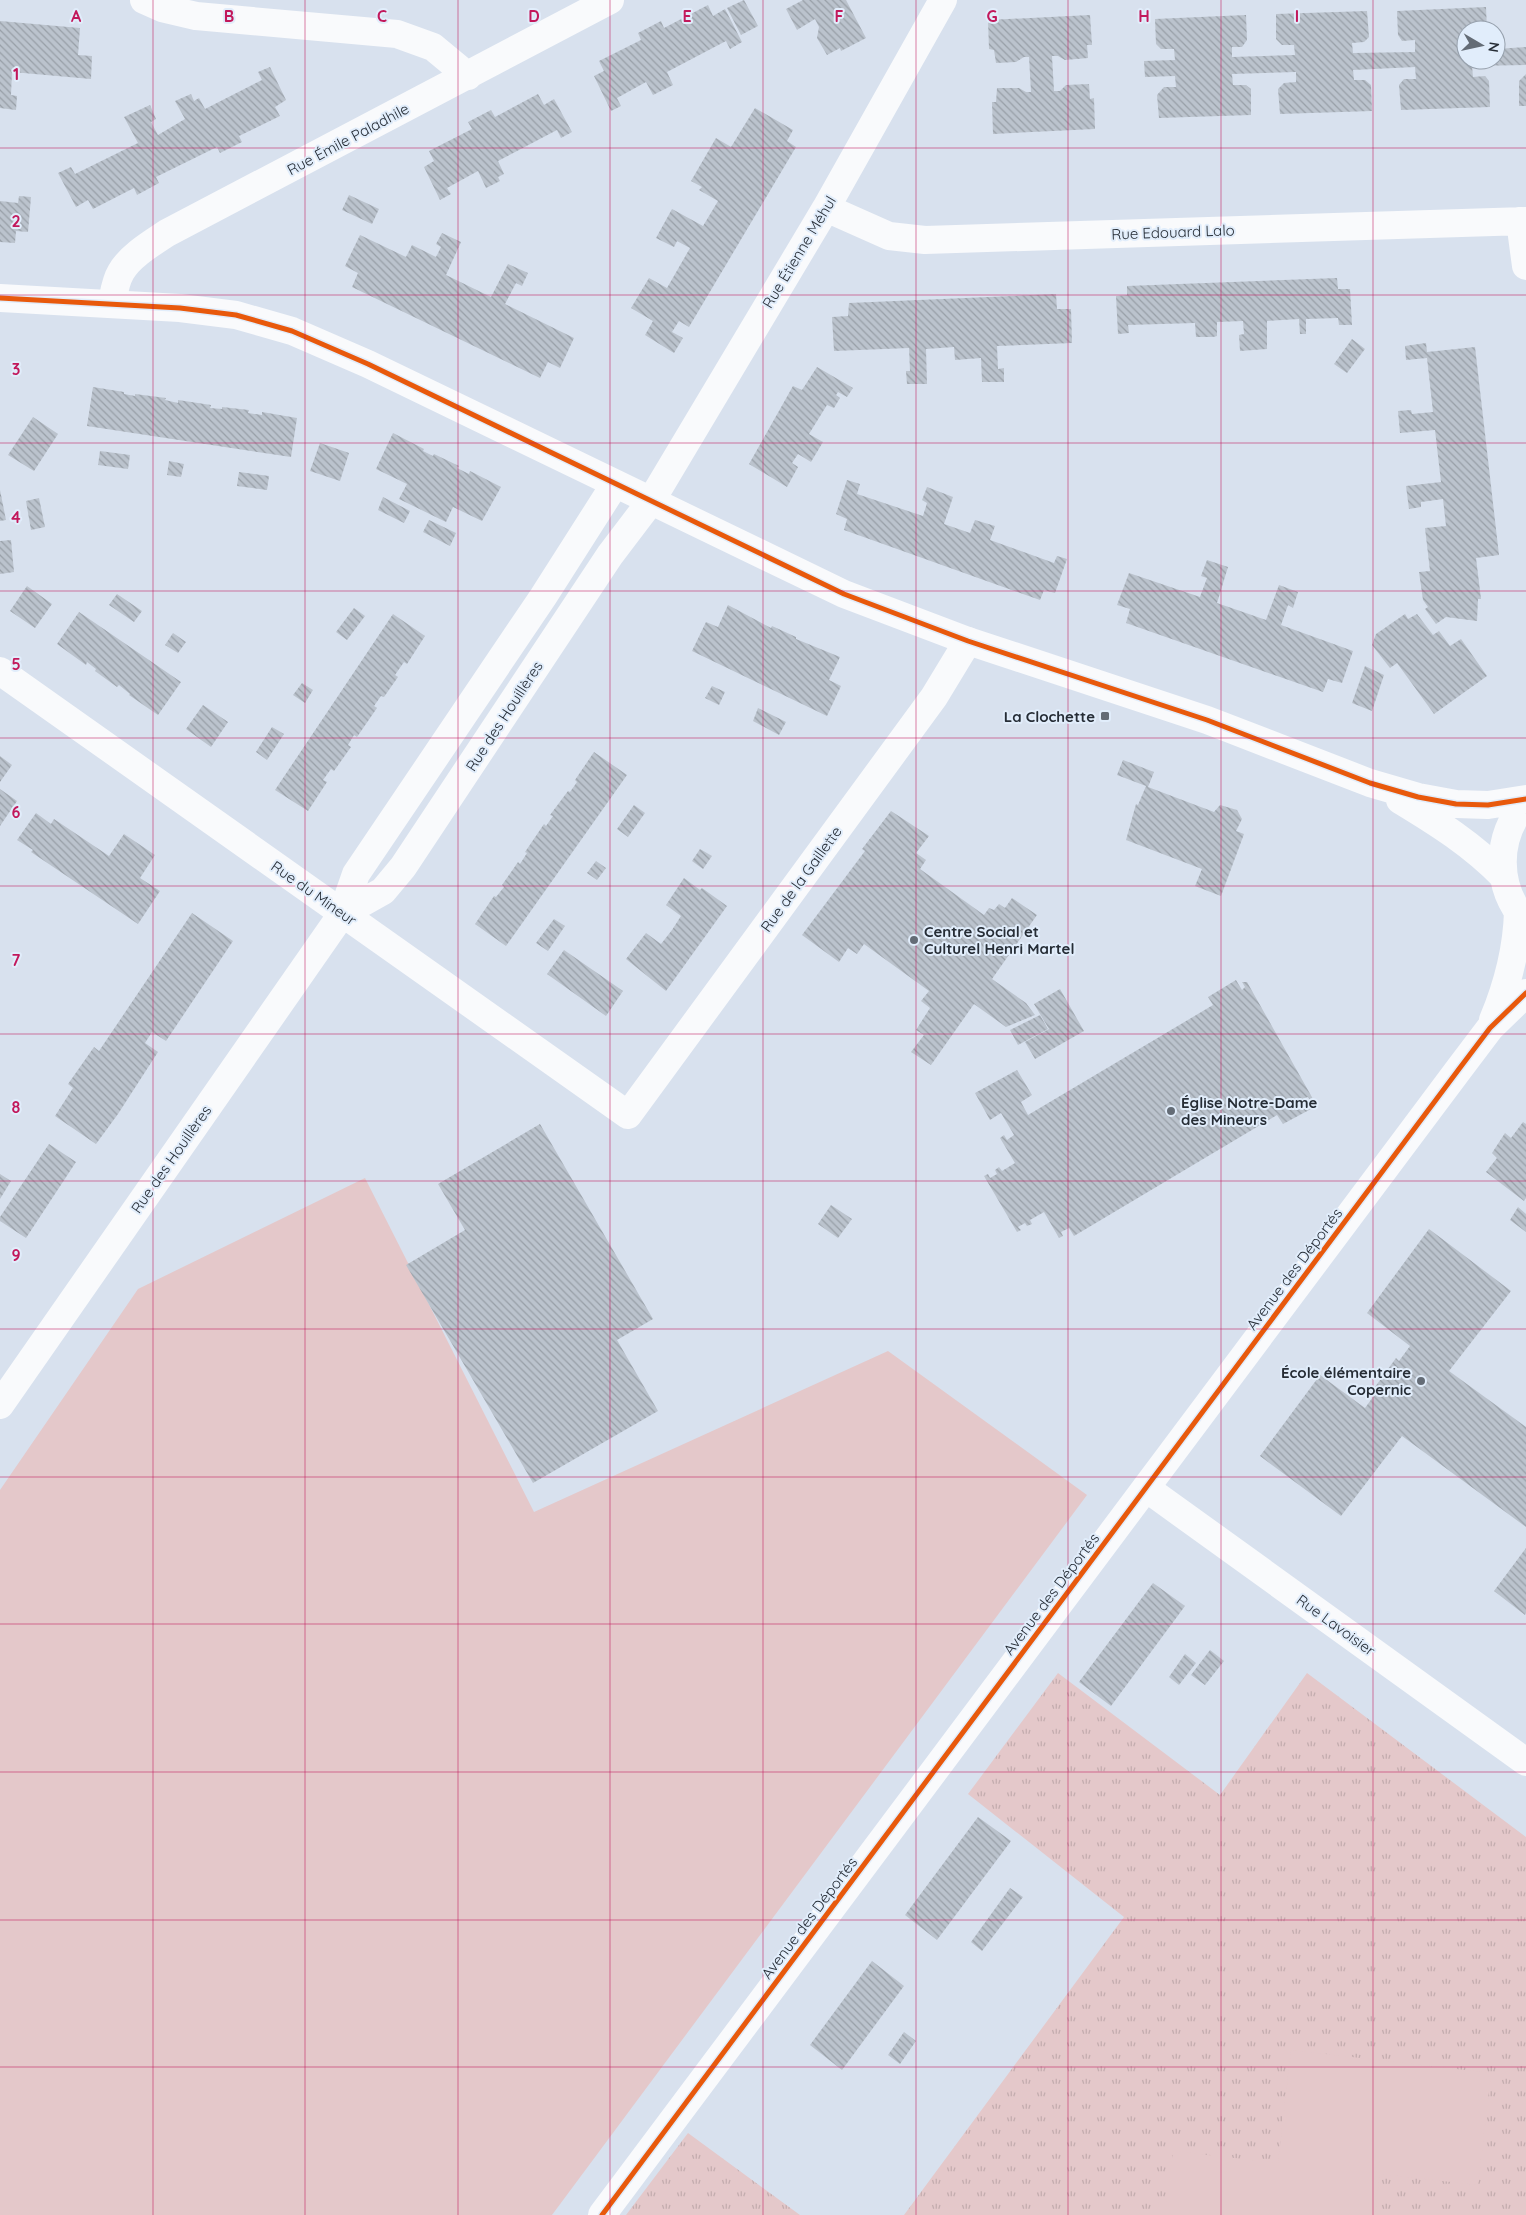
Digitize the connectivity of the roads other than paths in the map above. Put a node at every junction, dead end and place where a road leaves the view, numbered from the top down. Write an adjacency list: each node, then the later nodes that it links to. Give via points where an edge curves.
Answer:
1 (144, 0): 4 (street, via 196,16 397,34 432,47)
2 (610, 0): 4 (street, Rue Émile Paladhile)
3 (943, 0): 5 (street, Rue Étienne Méhul)
4 (468, 76): 9 (street, Rue Émile Paladhile, via 167,233 122,270)
5 (826, 208): 6 (street, Rue Edouard Lalo, via 889,236 925,240); 11 (street, Rue Étienne Méhul)
6 (1523, 221): 7 (street)
7 (1526, 266)
8 (0, 298): 9 (street)
9 (112, 303): 10 (street, via 220,312 292,331 368,364)
10 (615, 484): 11 (street); 17 (street, Rue des Houillères, via 537,606 356,874)
11 (651, 501): 12 (street, via 844,594); 17 (street, Rue des Houillères, via 610,555 404,867 383,891)
12 (968, 641): 14 (street, via 1157,702); 21 (street, Rue de la Gaillette, via 934,697)
13 (0, 670): 17 (street, Rue du Mineur)
14 (1370, 783): 15 (street, via 1456,804 1488,805); 16 (street, via 1464,840)
15 (1526, 800): 16 (street, via 1505,841)
16 (1504, 877): 18 (street, via 1511,900)
17 (342, 914): 21 (street, Rue du Mineur); 22 (street, Rue des Houillères)
18 (1522, 917): 20 (street, Avenue des Déportés, via 1507,984)
19 (1526, 993): 20 (street, Avenue des Déportés)
20 (1490, 1028): 23 (street, Avenue des Déportés)
21 (628, 1115)
22 (0, 1405)
23 (1146, 1488): 24 (street, Rue Lavoisier); 25 (street, Avenue des Déportés)
24 (1526, 1762)
25 (602, 2215)

